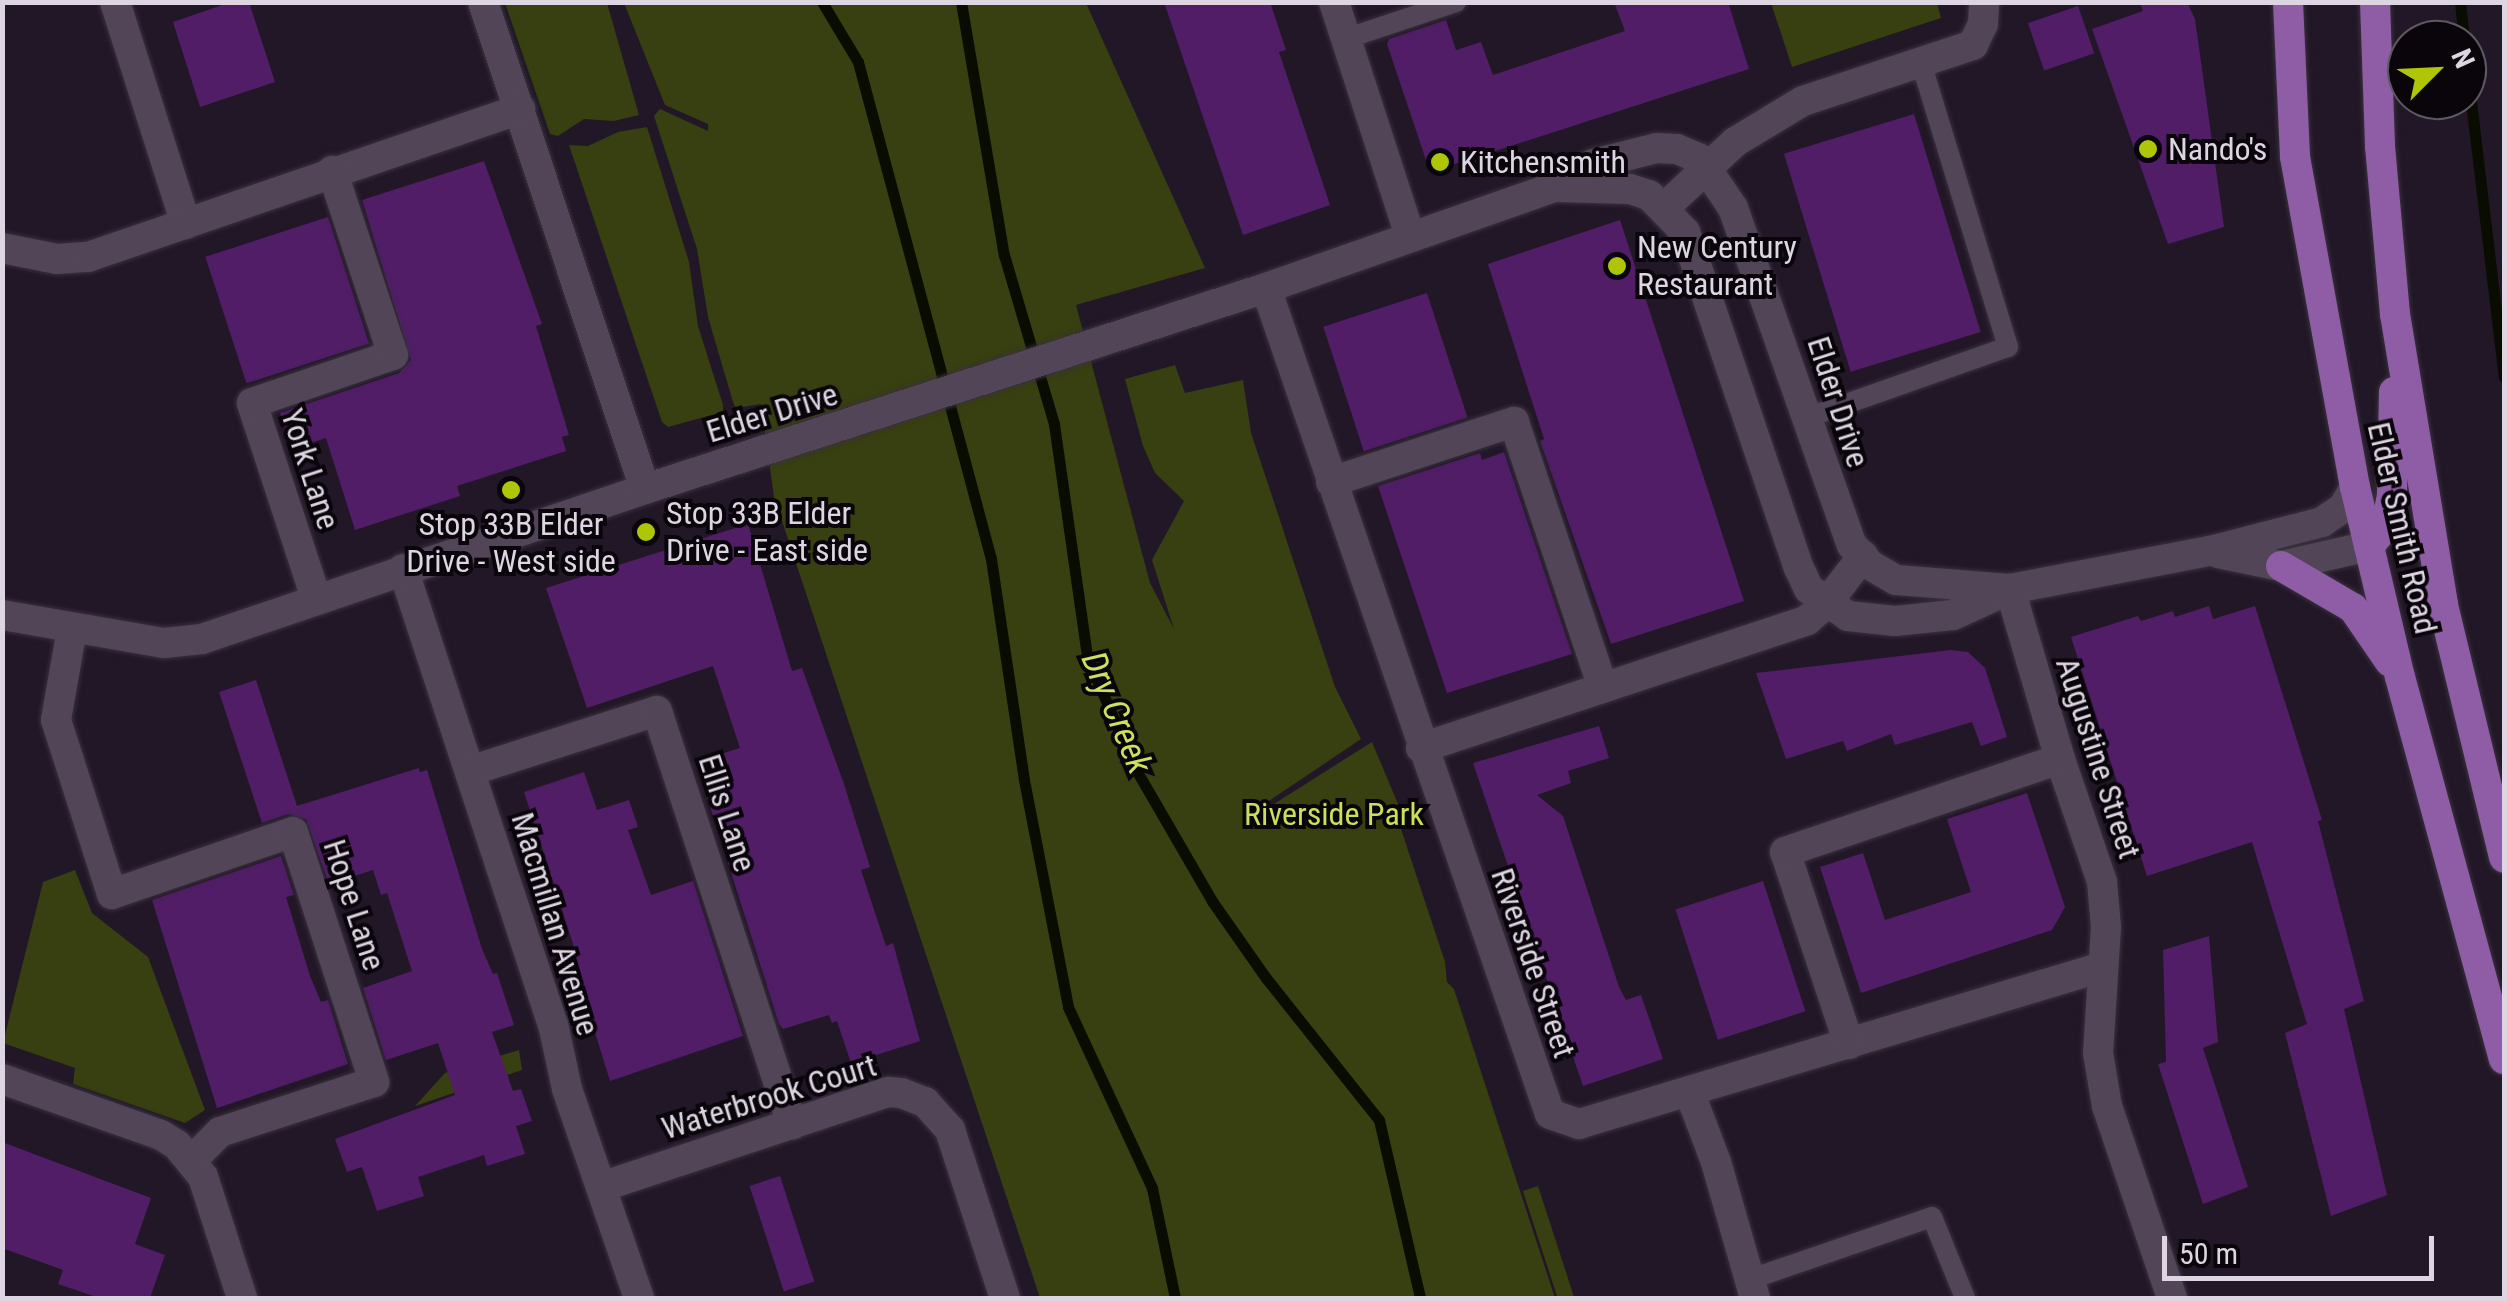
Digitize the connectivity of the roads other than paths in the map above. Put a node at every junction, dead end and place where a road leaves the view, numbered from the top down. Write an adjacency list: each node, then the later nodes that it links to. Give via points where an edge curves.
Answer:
1 (115, 2): 15 (street)
2 (483, 2): 10 (street)
3 (1334, 2): 8 (street)
4 (1456, 2): 8 (lane)
5 (1984, 2): 9 (street, via 1973,46)
6 (2288, 2): 22 (main road, Elder Smith Road, via 2295,157)
7 (2375, 2): 19 (main road, Elder Smith Road)
8 (1345, 39): 16 (street)
9 (1922, 65): 11 (street, via 1803,102); 20 (lane, via 2008,347)
10 (520, 109): 12 (street); 23 (street)
11 (1706, 167): 13 (street, Elder Drive, via 1678,149 1657,148 1593,164); 14 (street); 20 (street, Elder Drive, via 1747,238)
12 (332, 171): 15 (street); 30 (street, York Lane, via 394,355 252,403)
13 (1554, 187): 14 (street, Elder Drive, via 1630,189); 16 (street, Elder Drive)
14 (1665, 206): 31 (street, via 1685,232 1799,568)
15 (186, 224): 17 (street, via 71,259)
16 (1410, 236): 18 (street, Elder Drive)
17 (2, 248)
18 (1266, 288): 21 (street, Riverside Street); 23 (street, Elder Drive)
19 (2395, 314): 24 (main road, via 2392,494 2386,526); 39 (main road, Elder Smith Road, via 2443,605)
20 (1806, 418): 26 (street, Elder Drive, via 1843,529)
21 (1331, 482): 35 (street, via 1514,422); 36 (street, Riverside Street)
22 (2355, 487): 24 (main road, Elder Smith Road); 25 (street, Elder Drive, via 2343,508 2322,522)
23 (645, 488): 28 (street, Elder Drive)
24 (2369, 546): 27 (street, Elder Drive); 34 (main road, Elder Smith Road)
25 (2210, 551): 27 (street, Elder Drive); 29 (street, Elder Drive)
26 (1863, 556): 29 (street, Elder Drive, via 1884,574 1918,585); 31 (street)
27 (2281, 566): 34 (main road, via 2353,608)
28 (404, 569): 30 (street, Elder Drive); 38 (street, Macmillan Avenue)
29 (2010, 589): 31 (street, Elder Drive, via 1953,614 1895,621 1866,621); 37 (street, Augustine Street)
30 (316, 598): 33 (street, Elder Drive, via 202,639 164,644)
31 (1826, 604): 35 (street, via 1807,620)
32 (2, 616): 33 (street, Elder Drive)
33 (72, 628): 46 (street, Hope Lane, via 56,720 112,894 293,832 374,1082 220,1132)
34 (2400, 677): 42 (main road, Elder Smith Road)
35 (1603, 688): 36 (street)
36 (1420, 748): 44 (street, Riverside Street, via 1550,1114 1579,1124)
37 (2060, 759): 40 (street, Augustine Street, via 2102,882); 41 (street, via 1785,852)
38 (470, 771): 45 (street, Ellis Lane, via 657,711); 47 (street, Macmillan Avenue)
39 (2504, 858)
40 (2102, 966): 41 (street, Riverside Street); 53 (street, Augustine Street, via 2098,1053 2108,1106)
41 (1849, 1044): 44 (street, Riverside Street)
42 (2504, 1059)
43 (2, 1079): 46 (street, via 161,1135)
44 (1689, 1091): 48 (street)
45 (792, 1124): 47 (street, Waterbrook Court); 51 (street, Waterbrook Court, via 889,1092 925,1102 950,1130)
46 (192, 1160): 49 (street)
47 (601, 1187): 50 (street, Macmillan Avenue)
48 (1751, 1289): 52 (lane, via 1932,1217)
49 (242, 1298)
50 (640, 1298)
51 (1005, 1298)
52 (1965, 1298)
53 (2172, 1298)

